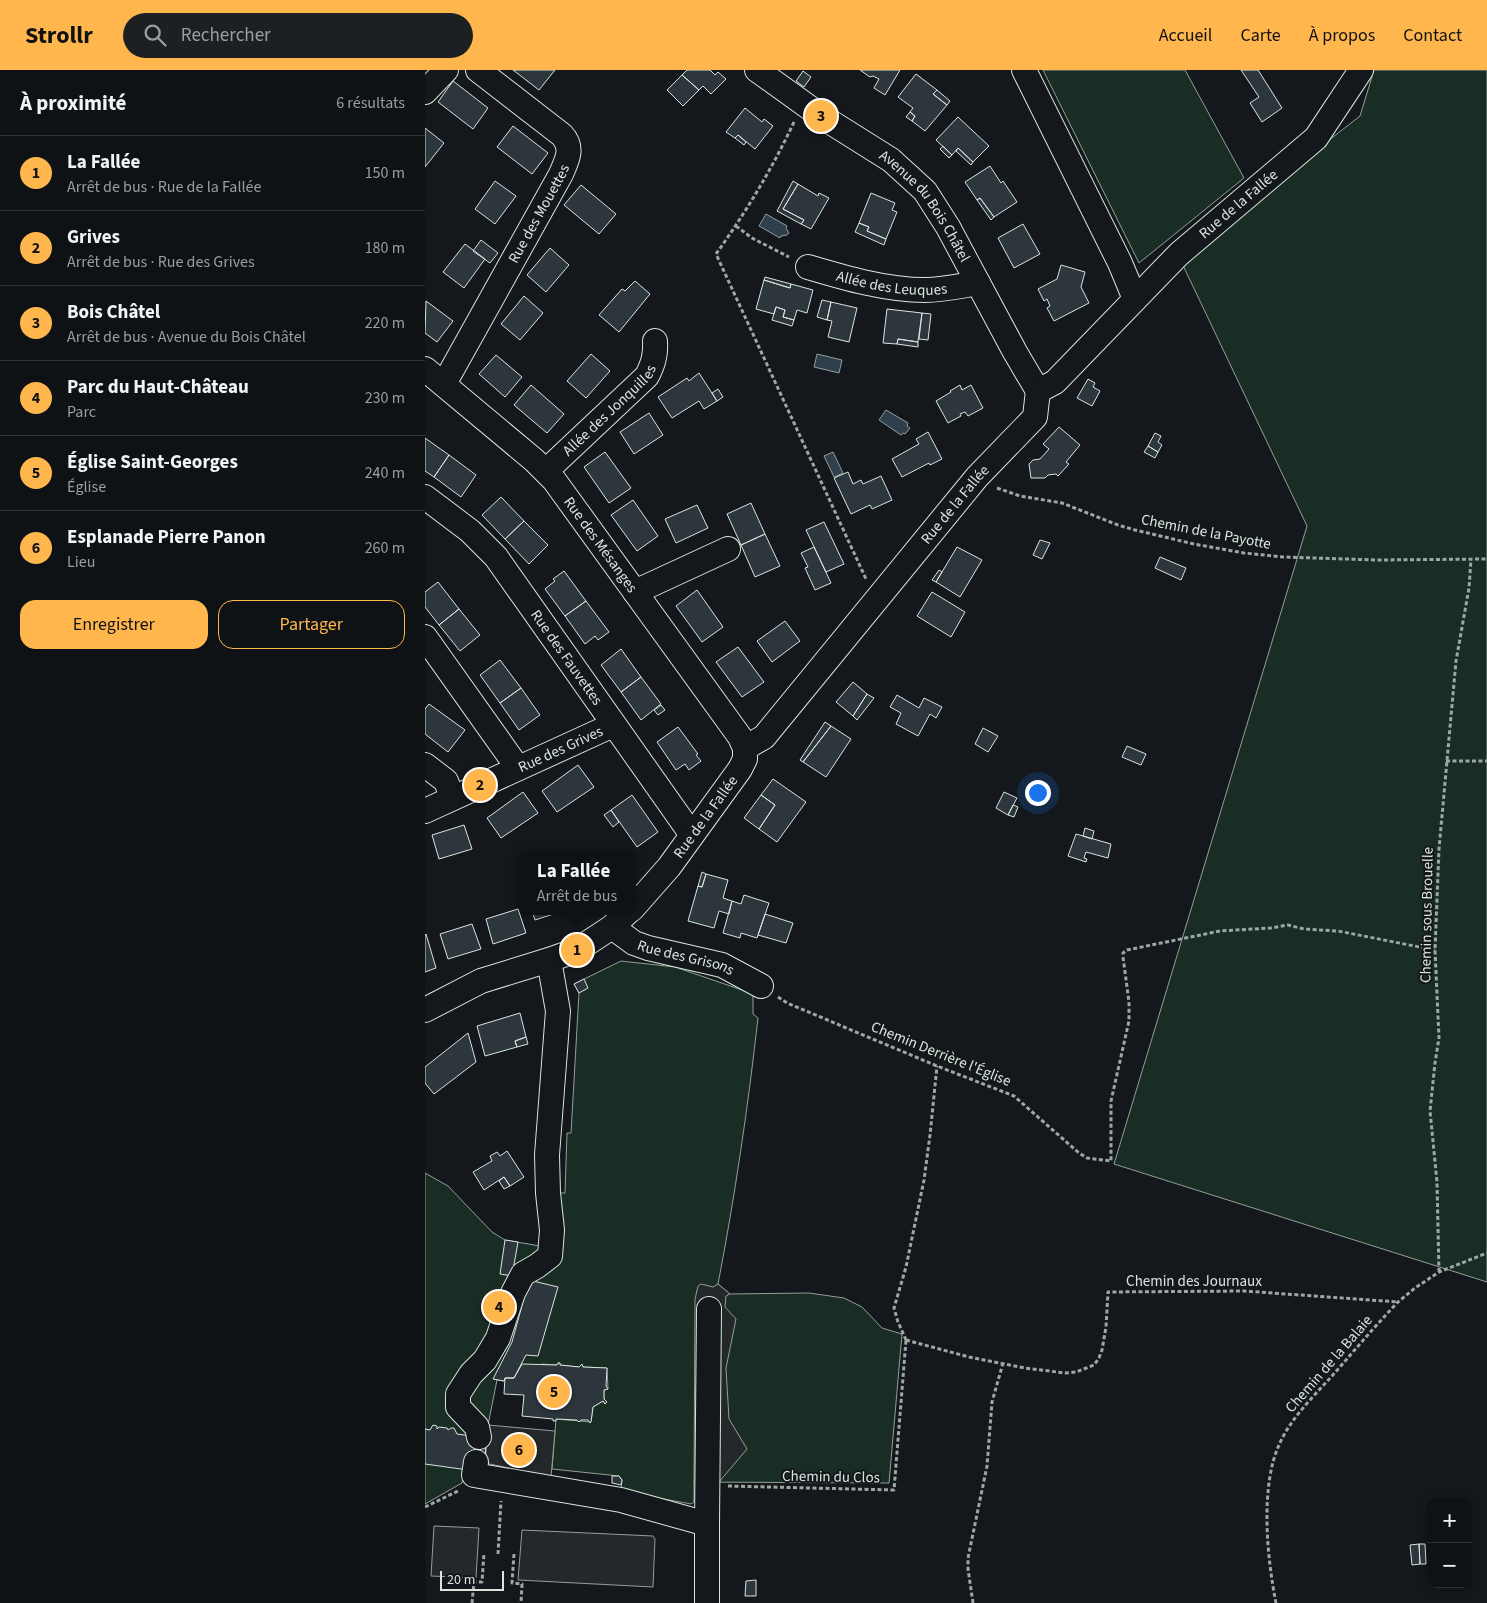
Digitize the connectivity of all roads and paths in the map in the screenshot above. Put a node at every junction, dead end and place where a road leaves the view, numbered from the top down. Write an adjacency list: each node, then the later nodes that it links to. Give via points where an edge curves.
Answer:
1 (446, 70): 6 (street)
2 (478, 70): 14 (street, Rue des Mouettes, via 562,134 569,152 561,174)
3 (757, 70): 7 (street, Avenue du Bois Châtel)
4 (1024, 70): 11 (street)
5 (1361, 70): 11 (street, Rue de la Fallée, via 1316,138 1179,254)
6 (425, 92)
7 (803, 104): 8 (path, via 766,178); 10 (street, Avenue du Bois Châtel, via 891,160 914,180 937,209)
8 (736, 226): 9 (path, via 752,238); 23 (path, via 716,254 869,585)
9 (808, 267): 10 (street, Allée des Leuques, via 899,288 924,290)
10 (978, 283): 15 (street, Avenue du Bois Châtel)
11 (1135, 299): 15 (street, Rue de la Fallée, via 1055,382)
12 (655, 341): 16 (street, Allée des Jonquilles, via 654,363 647,376)
13 (425, 370): 14 (street, Rue des Mésanges)
14 (444, 384): 16 (street, Rue des Mésanges)
15 (1038, 391): 17 (street, Rue de la Fallée, via 1035,417)
16 (546, 471): 22 (street, Rue des Mésanges)
17 (977, 477): 21 (path, Chemin de la Payotte, via 1005,492 1062,504 1118,525 1244,553 1367,560); 23 (street, Rue de la Fallée)
18 (425, 497): 25 (street, Rue des Fauvettes, via 470,531 496,557)
19 (728, 549): 22 (street)
20 (1487, 558): 21 (path, Chemin de la Payotte)
21 (1471, 559): 27 (path, Chemin sous Brouelle)
22 (635, 592): 26 (street, Rue des Mésanges)
23 (881, 595): 26 (street, Rue de la Fallée, via 764,737)
24 (425, 637): 30 (street)
25 (613, 725): 30 (street, Rue des Grives); 33 (street, Rue des Fauvettes)
26 (745, 748): 33 (street, Rue de la Fallée, via 745,759 740,769)
27 (1446, 761): 28 (path); 36 (path, Chemin sous Brouelle)
28 (1487, 761)
29 (425, 765): 31 (street, via 446,781)
30 (518, 768): 31 (street, Rue des Grives)
31 (452, 798): 32 (street, Rue des Grives)
32 (425, 811)
33 (692, 835): 34 (street, Rue de la Fallée)
34 (636, 904)
35 (621, 919): 37 (street, via 577,950); 38 (street, Rue des Grisons, via 634,943 722,966)
36 (1435, 950): 40 (path, Chemin Derrière l'Église, via 1339,930 1288,925 1220,930 1127,950 1123,957 1129,1021 1111,1101 1111,1161 1087,1158 1079,1153 1014,1096); 42 (path, Chemin sous Brouelle, via 1439,1038 1430,1112 1437,1182)
37 (549, 960): 39 (street, via 481,981); 47 (street, via 558,1011 547,1155 552,1230 549,1256 523,1274 498,1338 458,1394 458,1407 477,1427)
38 (761, 986): 40 (path, Chemin Derrière l'Église, via 787,1002)
39 (425, 1010)
40 (937, 1066): 45 (path, via 924,1180 894,1308)
41 (1487, 1253): 42 (path, Chemin de la Balaie)
42 (1439, 1272): 43 (path, Chemin de la Balaie)
43 (1397, 1302): 46 (path, Chemin des Journaux, via 1244,1291 1108,1292 1102,1350 1094,1365 1065,1373); 60 (path, Chemin de la Balaie, via 1299,1412 1279,1444 1267,1503)
44 (709, 1309): 49 (street)
45 (906, 1340): 46 (path, Chemin des Journaux); 49 (path, Chemin du Clos, via 894,1490)
46 (1003, 1363): 59 (path, via 992,1402 987,1466 968,1558)
47 (479, 1437)
48 (475, 1469): 51 (path, via 467,1486); 52 (street, via 621,1500)
49 (707, 1486): 52 (street)
50 (501, 1499): 54 (path)
51 (425, 1508)
52 (707, 1524): 58 (street)
53 (484, 1553): 56 (path, via 482,1582 474,1582)
54 (498, 1554)
55 (514, 1554): 57 (path, via 512,1583 521,1584)
56 (472, 1603)
57 (521, 1603)
58 (707, 1603)
59 (973, 1603)
60 (1276, 1603)

